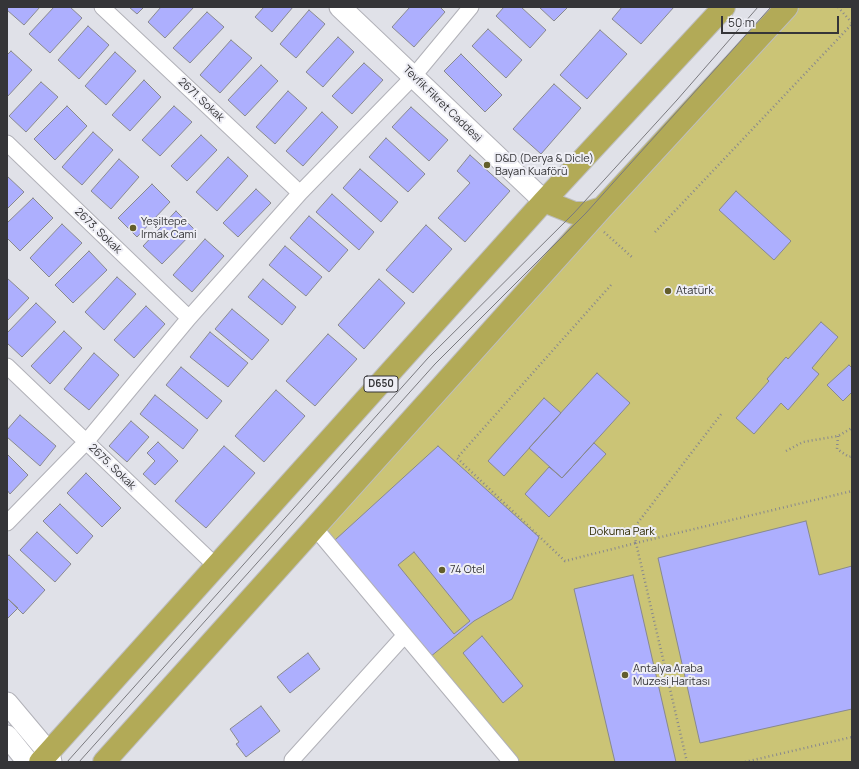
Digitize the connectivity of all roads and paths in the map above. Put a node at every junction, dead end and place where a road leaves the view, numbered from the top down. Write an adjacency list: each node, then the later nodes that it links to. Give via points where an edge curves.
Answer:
1 (102, 7): 10 (street, 2671. Sokak)
2 (340, 7): 8 (street, Tevfik Fikret Caddesi)
3 (471, 7): 8 (street)
4 (724, 7): 11 (highway, D650)
5 (786, 7): 12 (highway)
6 (838, 7): 7 (path)
7 (852, 24): 13 (path)
8 (413, 77): 10 (street); 11 (street, Tevfik Fikret Caddesi)
9 (7, 143): 16 (street, 2673. Sokak)
10 (300, 193): 16 (street)
11 (544, 201): 12 (highway, via 574,212); 28 (highway, D650)
12 (596, 214): 14 (path); 26 (highway)
13 (655, 232)
14 (633, 258)
15 (611, 284): 27 (path, via 457,458 565,561)
16 (189, 318): 21 (street)
17 (7, 366): 21 (street, 2675. Sokak)
18 (722, 413): 27 (path, via 632,529)
19 (852, 428): 20 (path)
20 (838, 436): 22 (path, via 804,442); 23 (path, via 837,449 849,457)
21 (86, 442): 25 (street); 28 (street, 2675. Sokak)
22 (786, 451)
23 (852, 456)
24 (852, 491): 27 (path)
25 (7, 523)
26 (315, 528): 29 (street); 36 (highway)
27 (636, 544): 38 (path)
28 (217, 567): 33 (highway, D650)
29 (404, 636): 34 (street); 37 (street)
30 (7, 703): 33 (street)
31 (7, 736): 35 (street)
32 (852, 737): 39 (path)
33 (46, 759)
34 (292, 761)
35 (28, 762)
36 (104, 762)
37 (511, 762)
38 (688, 762)
39 (745, 762)

